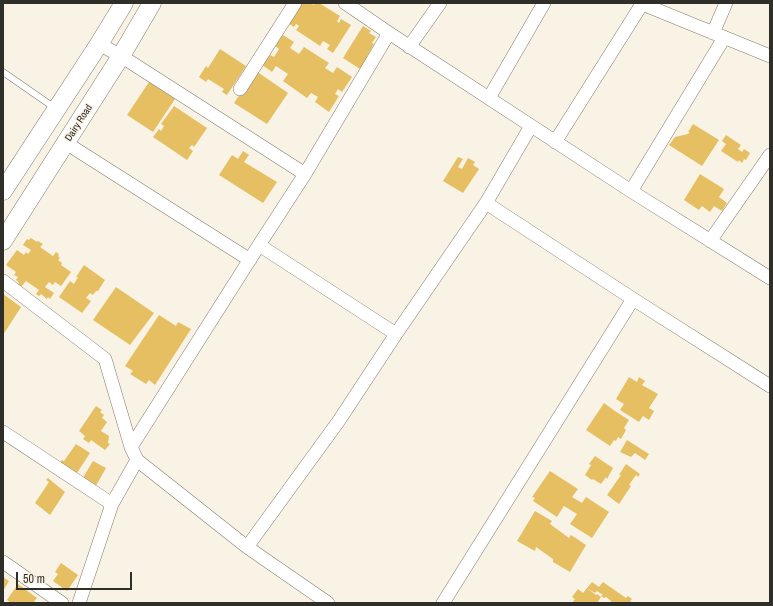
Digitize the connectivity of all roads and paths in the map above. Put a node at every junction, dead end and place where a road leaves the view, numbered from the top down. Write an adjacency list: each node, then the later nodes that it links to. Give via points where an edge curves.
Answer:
1 (124, 3): 11 (main road)
2 (152, 3): 13 (main road, Dairy Road)
3 (295, 3): 16 (street)
4 (345, 3): 9 (street)
5 (440, 3): 12 (street)
6 (544, 3): 17 (street)
7 (641, 3): 10 (street); 20 (street)
8 (726, 3): 10 (street)
9 (389, 33): 12 (street); 23 (street)
10 (719, 35): 14 (street); 25 (street)
11 (99, 44): 13 (street); 18 (main road)
12 (410, 47): 17 (street)
13 (121, 56): 21 (main road, Dairy Road); 23 (street)
14 (770, 56)
15 (3, 72): 18 (lane)
16 (240, 89)
17 (489, 98): 19 (street)
18 (56, 109): 24 (main road)
19 (531, 126): 20 (street); 26 (street)
20 (555, 142): 25 (street)
21 (66, 143): 27 (main road, Dairy Road); 30 (street)
22 (770, 155): 28 (street)
23 (305, 174): 29 (street)
24 (3, 191)
25 (631, 191): 28 (street)
26 (486, 203): 33 (street); 34 (street)
27 (3, 241)
28 (710, 241): 31 (street)
29 (259, 245): 30 (street); 34 (street)
30 (250, 260): 37 (street)
31 (770, 278)
32 (3, 281): 37 (street, via 105,359)
33 (633, 299): 35 (street); 45 (street)
34 (396, 334): 40 (street, via 338,422)
35 (770, 386)
36 (3, 432): 39 (street)
37 (131, 447): 38 (street)
38 (137, 460): 39 (street); 40 (street)
39 (112, 504): 43 (street)
40 (247, 547): 44 (street)
41 (3, 562): 42 (street)
42 (62, 603)
43 (79, 603)
44 (328, 603)
45 (443, 603)

